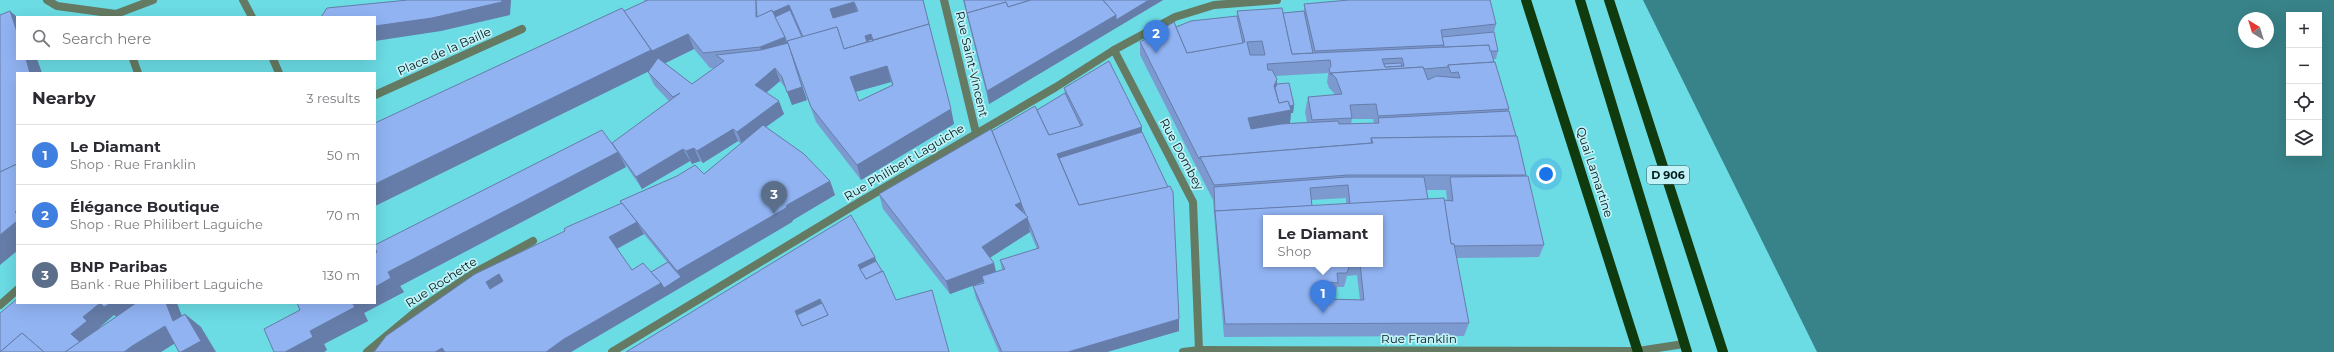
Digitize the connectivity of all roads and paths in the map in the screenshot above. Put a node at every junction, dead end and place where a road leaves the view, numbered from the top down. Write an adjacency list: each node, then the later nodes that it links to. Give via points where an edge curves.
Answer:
1 (47, 0): 10 (street, via 57,6)
2 (153, 0): 10 (street)
3 (243, 0): 11 (street)
4 (944, 0): 19 (street, Rue Saint-Vincent)
5 (1277, 0): 9 (street, Rue Philibert Laguiche)
6 (1526, 0): 25 (main road, Quai Lamartine)
7 (1580, 0): 23 (main road, D 906)
8 (1609, 0): 29 (main road, D 906)
9 (1213, 3): 13 (street, Rue Philibert Laguiche, via 1175,17)
10 (117, 16)
11 (251, 16)
12 (522, 29): 18 (street, Place de la Baille)
13 (1114, 50): 19 (street, Rue Philibert Laguiche); 24 (street, Rue Dombey, via 1193,202)
14 (133, 60): 16 (street)
15 (272, 60): 17 (street)
16 (138, 72)
17 (278, 72)
18 (376, 95)
19 (976, 133): 27 (street, Rue Philibert Laguiche)
20 (533, 241): 26 (street, Rue Rochette, via 472,274 414,313)
21 (16, 291): 22 (street)
22 (0, 305)
23 (1686, 348): 25 (street, Rue Franklin)
24 (1199, 350): 25 (street, Rue Franklin); 28 (street, Rue Franklin)
25 (1638, 351)
26 (367, 352)
27 (612, 352)
28 (1183, 352)
29 (1723, 352)

